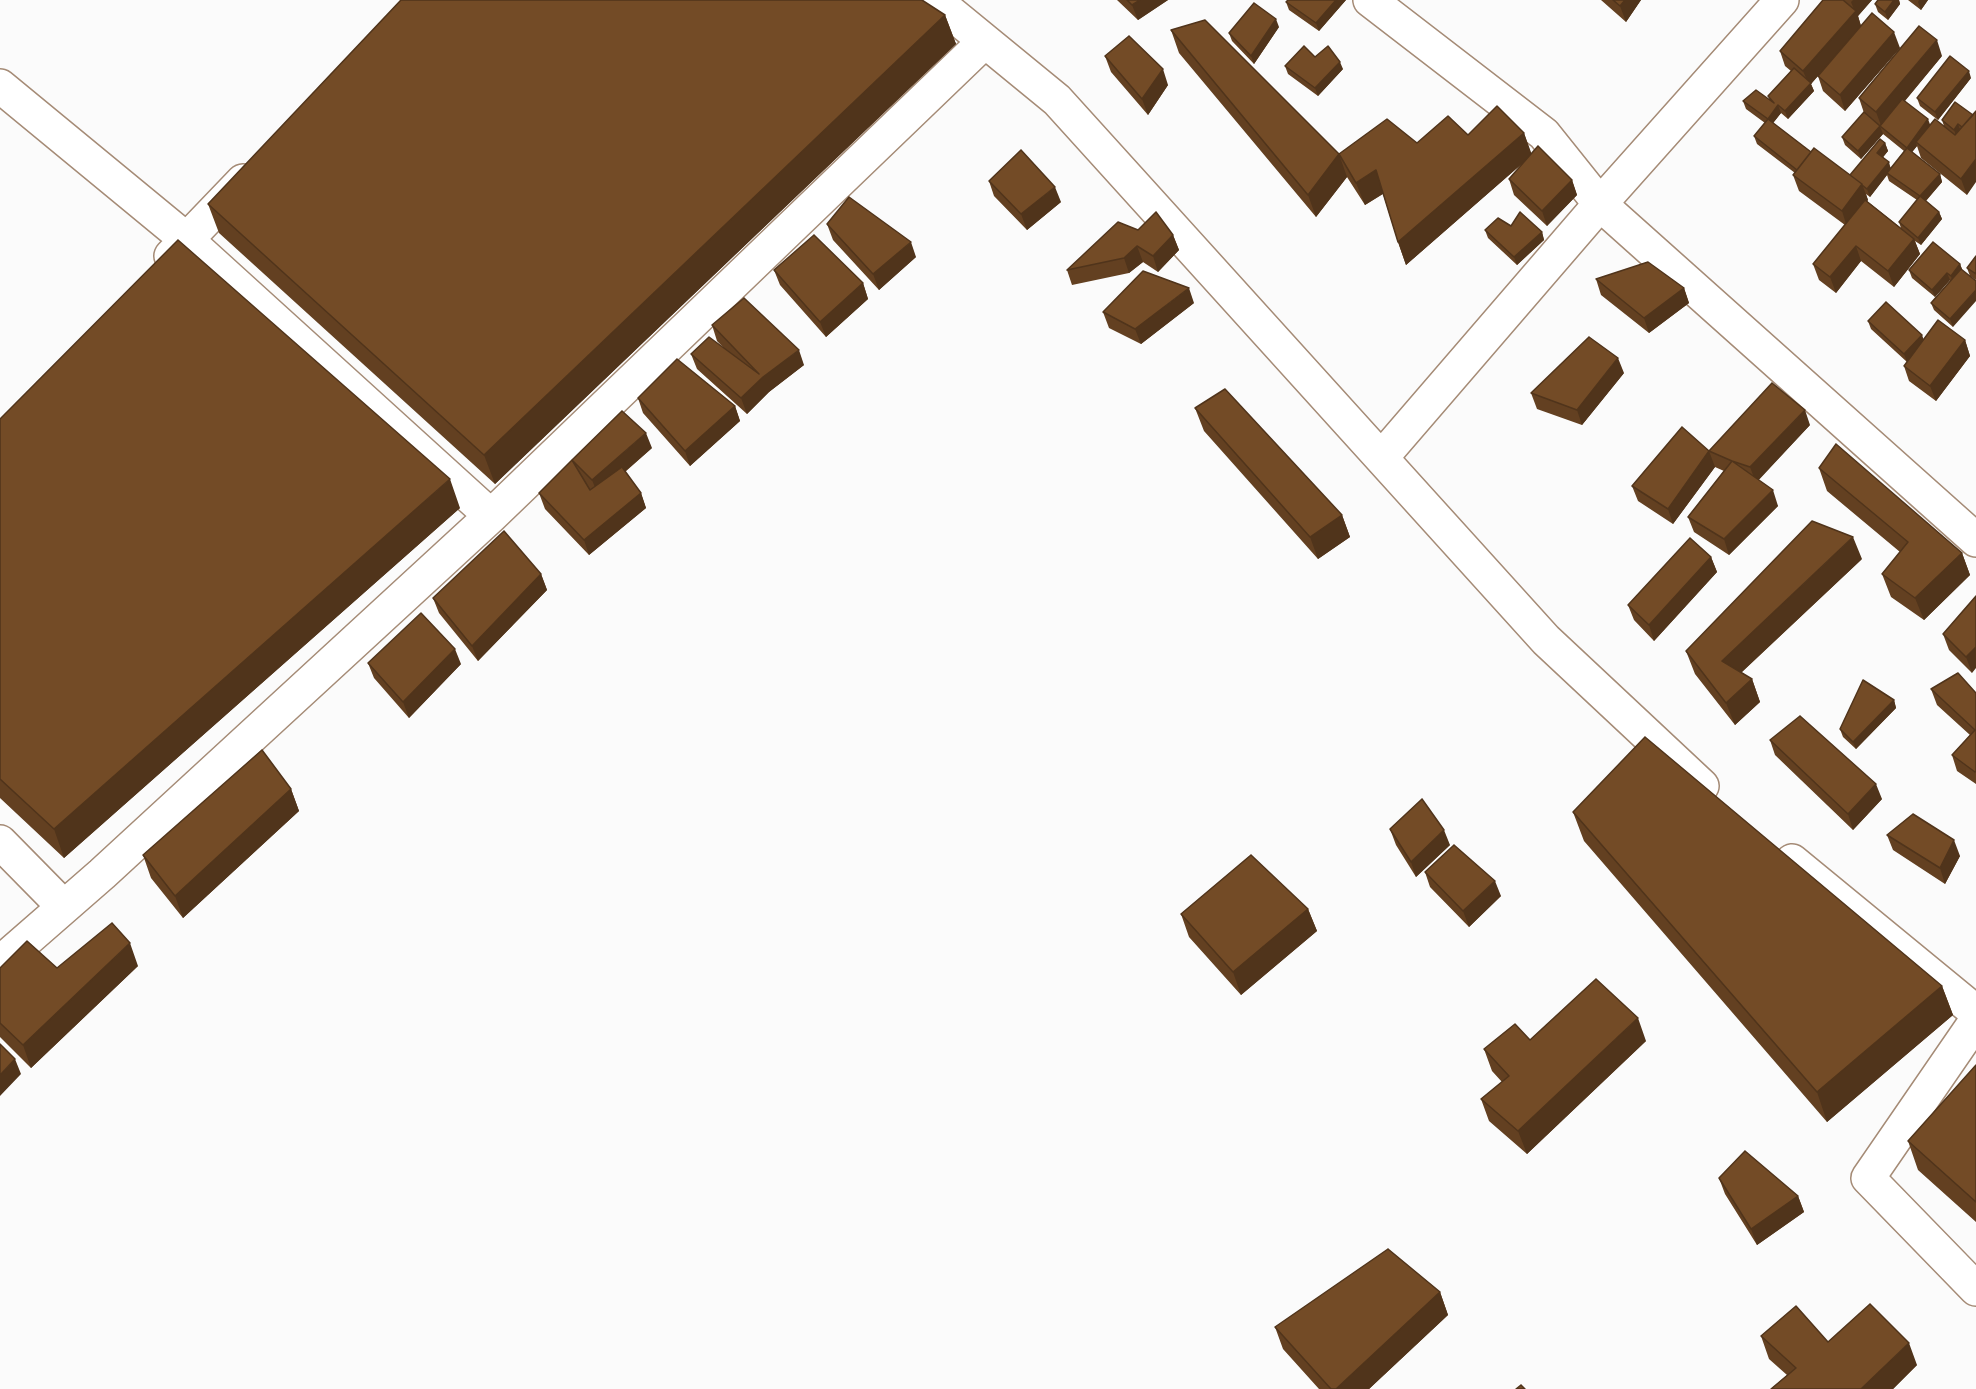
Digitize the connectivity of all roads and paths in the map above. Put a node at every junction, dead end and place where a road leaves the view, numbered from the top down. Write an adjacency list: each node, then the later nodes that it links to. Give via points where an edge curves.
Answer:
1 (935, 0): 4 (street)
2 (1370, 0): 7 (street, via 1544,134)
3 (1782, 0): 7 (street)
4 (986, 41): 10 (street, via 1057,99); 11 (street)
5 (0, 86): 8 (street)
6 (261, 163): 8 (street)
7 (1600, 204): 10 (street); 12 (street)
8 (187, 240): 9 (street); 11 (street)
9 (147, 281)
10 (1382, 456): 13 (street, via 1546,640)
11 (491, 516): 16 (street)
12 (1976, 540)
13 (1722, 802)
14 (1767, 840): 18 (street)
15 (0, 842): 16 (street)
16 (64, 907): 17 (street)
17 (0, 963)
18 (1976, 1012)
19 (1976, 1021): 20 (street, via 1868,1178)
20 (1976, 1289)

